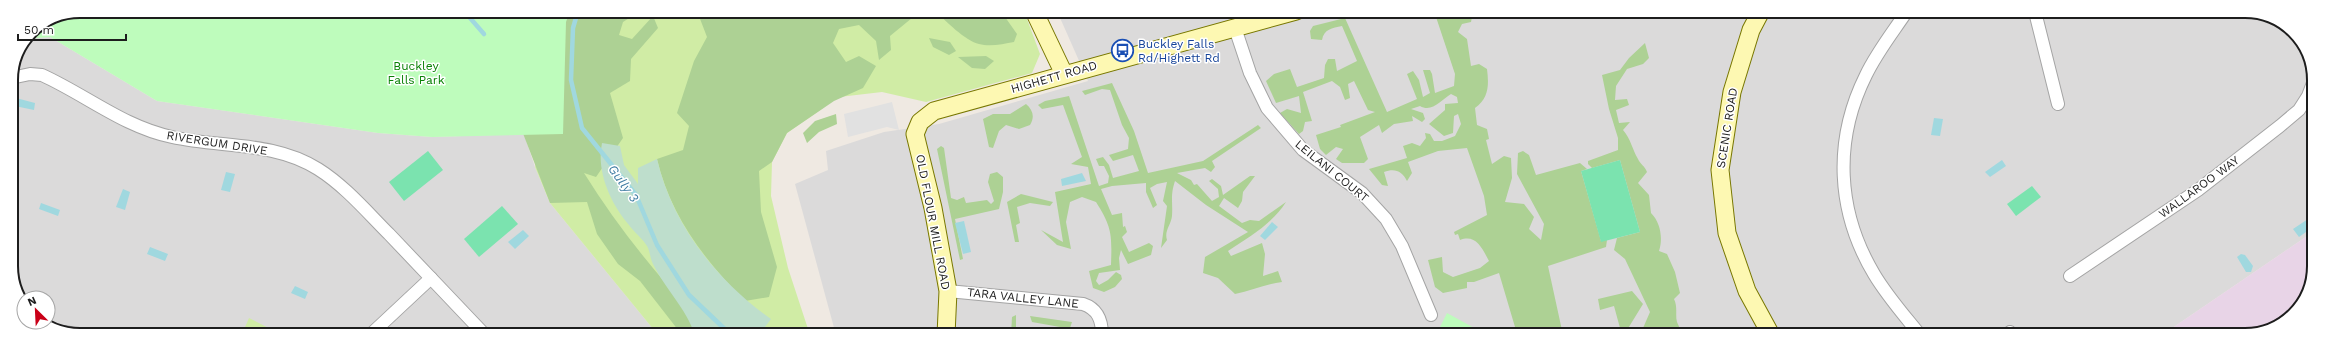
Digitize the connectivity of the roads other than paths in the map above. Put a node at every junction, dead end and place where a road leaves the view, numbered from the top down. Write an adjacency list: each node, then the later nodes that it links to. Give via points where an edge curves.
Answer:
1 (1037, 18): 7 (street)
2 (1271, 18): 6 (street, HIGHETT ROAD)
3 (1757, 18): 20 (street, SCENIC ROAD, via 1751,30 1732,92 1720,170 1727,233 1747,291)
4 (1903, 18): 21 (street, via 1878,53 1855,100 1845,137 1843,178 1847,211 1866,259 1883,288)
5 (2036, 18): 10 (street)
6 (1235, 28): 7 (street, HIGHETT ROAD); 15 (street, LEILANI COURT, via 1250,73 1267,108 1302,150 1362,193 1386,219 1405,252)
7 (1064, 74): 11 (street, HIGHETT ROAD, via 934,111 920,122)
8 (18, 76): 13 (street, RIVERGUM DRIVE, via 42,75 130,124 172,138 249,146 295,157 339,184)
9 (2307, 98): 12 (street, WALLAROO WAY, via 2299,110 2198,190)
10 (2058, 104)
11 (915, 134): 14 (street, OLD FLOUR MILL ROAD, via 933,208)
12 (2070, 276)
13 (431, 278): 16 (street); 17 (street, RIVERGUM DRIVE)
14 (948, 291): 18 (street, OLD FLOUR MILL ROAD); 19 (street, TARA VALLEY LANE, via 1083,304 1094,309 1099,316)
15 (1430, 315)
16 (377, 328)
17 (479, 328)
18 (946, 328)
19 (1101, 328)
20 (1768, 328)
21 (1914, 328)

